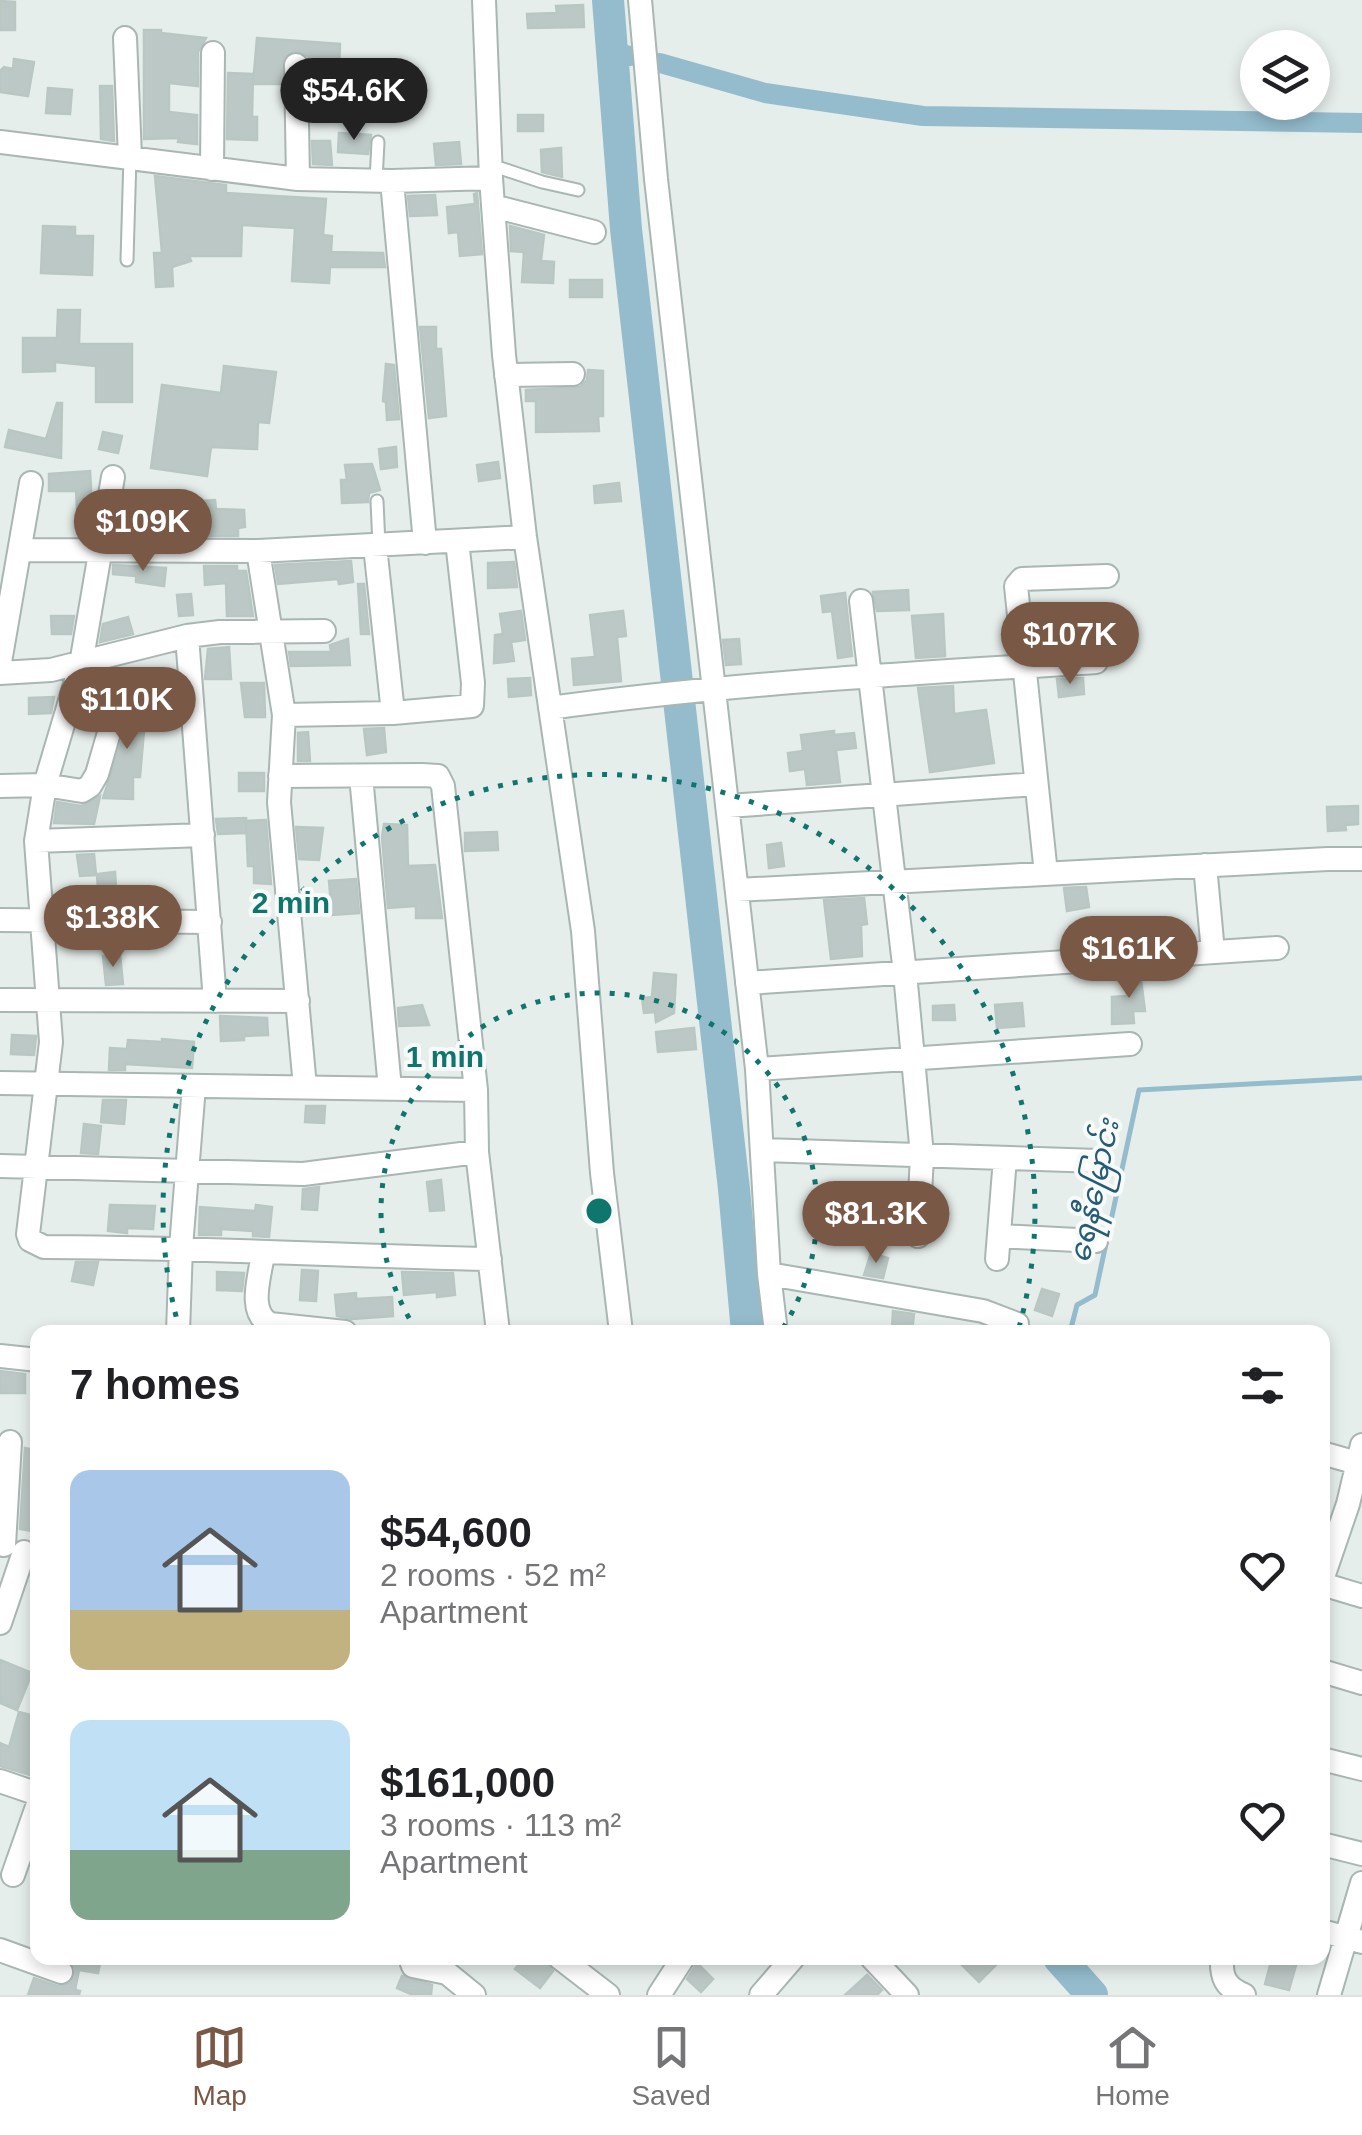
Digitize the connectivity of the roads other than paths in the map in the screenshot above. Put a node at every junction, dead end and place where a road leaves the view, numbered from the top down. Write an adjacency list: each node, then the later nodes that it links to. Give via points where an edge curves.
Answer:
1 (484, 0): 10 (street)
2 (640, 0): 40 (street)
3 (125, 38): 8 (street)
4 (213, 53): 9 (street)
5 (296, 65): 11 (street)
6 (0, 142): 8 (street)
7 (378, 142): 12 (lane)
8 (130, 157): 9 (street); 16 (lane)
9 (212, 169): 11 (street)
10 (491, 172): 12 (street); 13 (lane); 14 (street)
11 (298, 179): 12 (street)
12 (384, 181): 24 (street)
13 (578, 190)
14 (493, 206): 15 (street); 18 (street)
15 (594, 232)
16 (128, 260)
17 (573, 374): 18 (street)
18 (506, 375): 22 (street)
19 (113, 477): 26 (street)
20 (31, 483): 27 (street)
21 (376, 501): 25 (lane)
22 (525, 537): 23 (street); 41 (street)
23 (457, 542): 24 (street); 42 (street, via 472,706)
24 (426, 543): 25 (street)
25 (377, 546): 28 (street); 42 (street)
26 (101, 548): 27 (street); 28 (street); 36 (street)
27 (20, 550): 34 (street)
28 (258, 551): 32 (street)
29 (1107, 576): 37 (street, via 1018,581)
30 (861, 602): 39 (street)
31 (324, 631): 32 (street)
32 (269, 632): 33 (street); 43 (street)
33 (187, 636): 36 (street); 52 (street)
34 (0, 662)
35 (1096, 662): 37 (street)
36 (81, 664): 38 (street); 48 (street)
37 (1022, 666): 39 (street); 47 (street)
38 (0, 673)
39 (868, 676): 40 (street); 50 (street)
40 (714, 689): 41 (street); 51 (street)
41 (550, 708): 96 (street, via 583,931)
42 (393, 713): 43 (street)
43 (284, 715): 45 (street)
44 (108, 736): 48 (street, via 90,786 82,791)
45 (280, 776): 46 (street); 67 (street)
46 (361, 776): 77 (street); 78 (street, via 438,776 443,786)
47 (1036, 784): 50 (street); 56 (street)
48 (44, 785): 49 (street); 53 (street)
49 (0, 786)
50 (882, 795): 51 (street); 57 (street)
51 (728, 806): 58 (street)
52 (203, 835): 53 (street); 61 (street)
53 (36, 841): 60 (street)
54 (1362, 859): 55 (street)
55 (1204, 865): 56 (street); 63 (street)
56 (1046, 874): 57 (street)
57 (894, 882): 58 (street); 64 (street)
58 (737, 890): 65 (street)
59 (0, 920): 60 (street)
60 (40, 920): 61 (street); 68 (street)
61 (210, 922): 69 (street)
62 (1277, 948): 63 (street)
63 (1213, 952): 64 (street)
64 (905, 973): 65 (street); 71 (street)
65 (747, 983): 72 (street)
66 (0, 1000): 68 (street)
67 (298, 1000): 69 (street); 76 (street)
68 (48, 1001): 69 (street); 74 (street)
69 (215, 1001)
70 (1130, 1044): 71 (street)
71 (913, 1058): 72 (street); 81 (street)
72 (756, 1069): 79 (street)
73 (0, 1082): 74 (street)
74 (48, 1084): 75 (street); 85 (street)
75 (194, 1086): 76 (street); 86 (street)
76 (305, 1087): 77 (street)
77 (390, 1089): 78 (street)
78 (476, 1090): 80 (street)
79 (763, 1150): 81 (street); 92 (street)
80 (477, 1152): 86 (street, via 304,1174); 91 (street)
81 (922, 1155): 82 (street); 87 (street)
82 (1005, 1158): 83 (street); 88 (street, via 998,1248)
83 (1098, 1160)
84 (0, 1166): 85 (street)
85 (35, 1166): 86 (street); 89 (street, via 28,1234 34,1243)
86 (186, 1171): 89 (street)
87 (918, 1236)
88 (1096, 1241)
89 (180, 1246): 90 (street); 93 (street)
90 (263, 1254): 91 (street); 94 (street, via 256,1310 260,1319)
91 (490, 1260): 95 (street)
92 (769, 1274): 97 (street); 98 (street, via 983,1311)
93 (178, 1325)
94 (279, 1325)
95 (497, 1325)
96 (621, 1325)
97 (775, 1325)
98 (1017, 1325)
99 (0, 1356): 100 (street)
100 (30, 1359)
101 (10, 1442): 105 (street)
102 (1330, 1452): 103 (street)
103 (1359, 1454): 104 (street)
104 (1355, 1506): 106 (street)
105 (16, 1549): 109 (street)
106 (1330, 1564)
107 (1330, 1585): 108 (street)
108 (1362, 1596)
109 (0, 1623)
110 (1330, 1673): 111 (street)
111 (1362, 1683)
112 (1330, 1761): 113 (street)
113 (1362, 1769)
114 (0, 1781): 115 (street)
115 (30, 1791)
116 (30, 1822): 119 (street)
117 (1330, 1846): 118 (street)
118 (1362, 1854)
119 (7, 1873)
120 (1362, 1883): 121 (street)
121 (1354, 1940): 138 (street)
122 (0, 1950): 123 (street)
123 (30, 1961)
124 (42, 1965): 131 (street)
125 (413, 1965): 133 (street, via 435,1969)
126 (569, 1965): 134 (street)
127 (678, 1965): 132 (street)
128 (786, 1965): 135 (street)
129 (879, 1965): 136 (street)
130 (1221, 1965): 137 (street, via 1226,1985)
131 (61, 1972)
132 (664, 1987)
133 (460, 1990)
134 (608, 1995)
135 (760, 1995)
136 (907, 1995)
137 (1244, 1995)
138 (1329, 1995)

